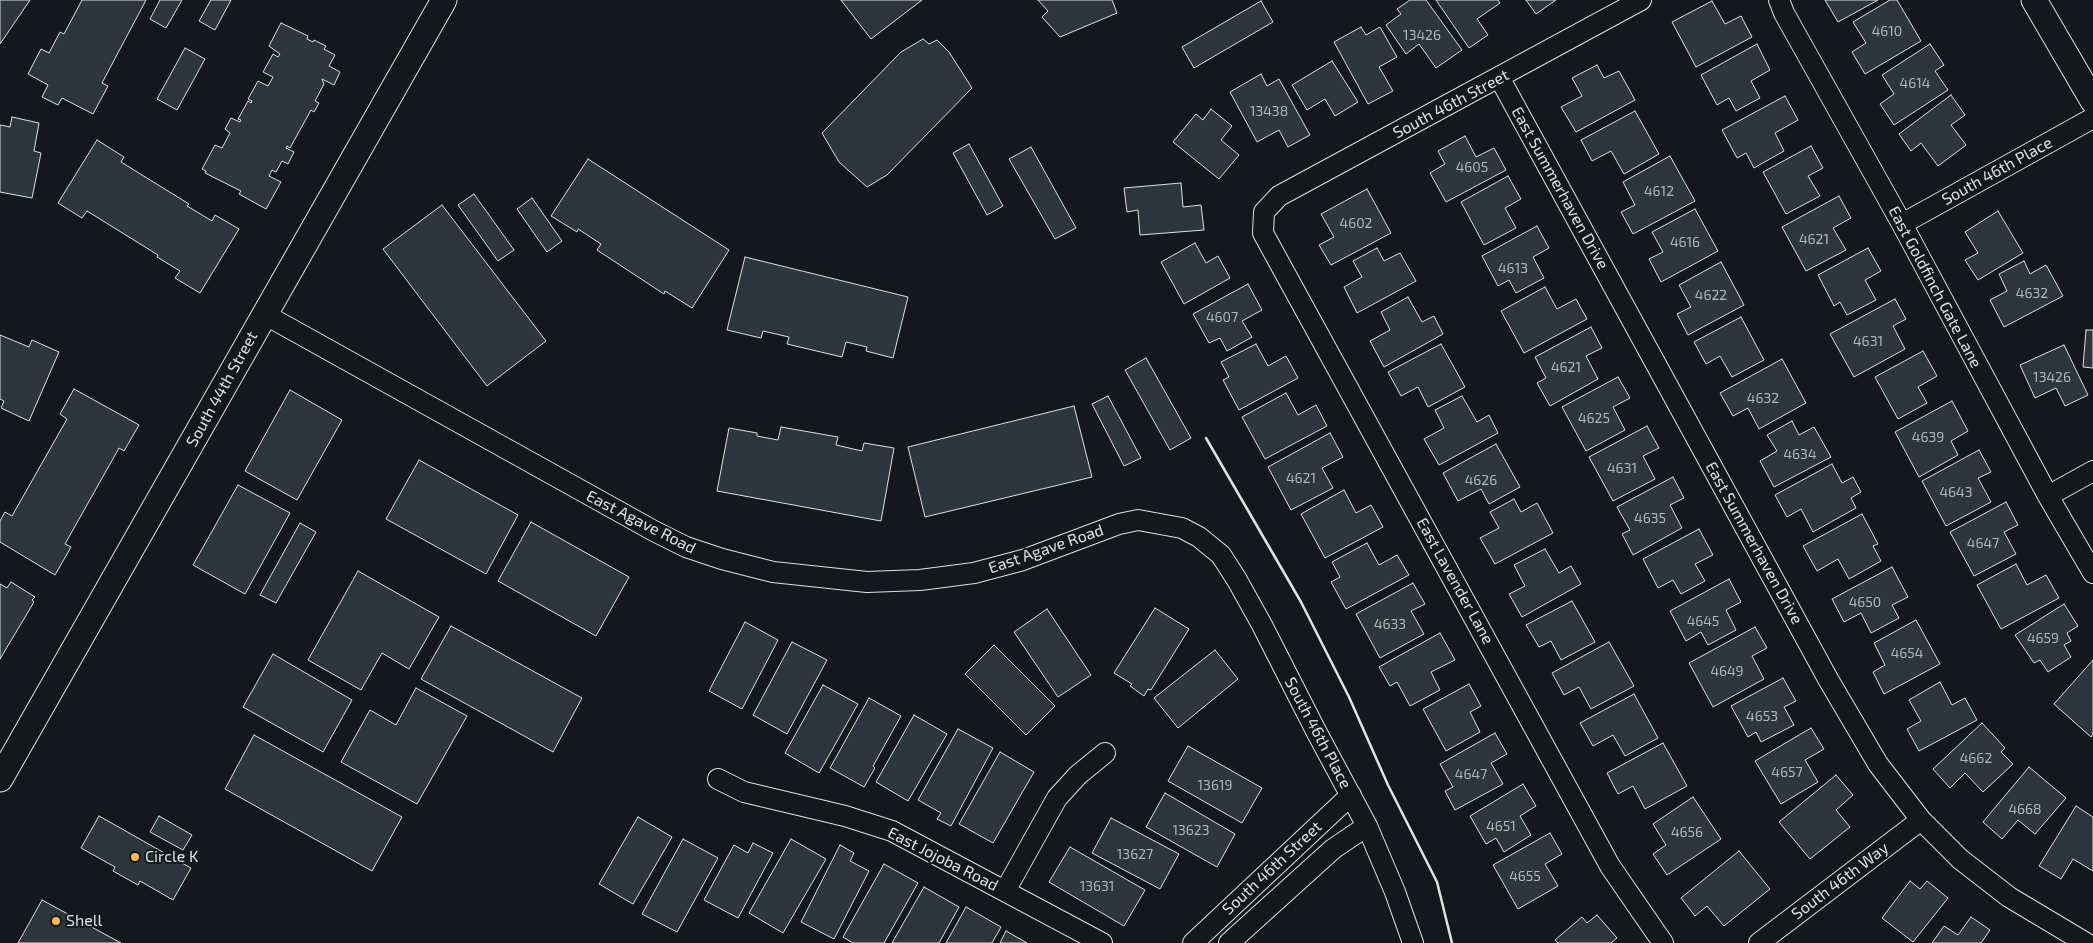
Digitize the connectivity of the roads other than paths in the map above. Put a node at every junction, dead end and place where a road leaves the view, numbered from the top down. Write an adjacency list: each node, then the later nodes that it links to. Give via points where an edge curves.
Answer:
1 (444, 0): 10 (street, South 44th Street)
2 (1641, 0): 5 (street, South 46th Street)
3 (1779, 0): 9 (street, East Goldfinch Gate Lane)
4 (2034, 0): 6 (street)
5 (1499, 78): 8 (street, South 46th Street, via 1279,196); 19 (street, East Summerhaven Drive, via 1828,680 1878,764)
6 (2093, 101)
7 (2093, 118): 9 (street, South 46th Place)
8 (1264, 212): 26 (street, East Lavender Lane, via 1263,233 1610,866)
9 (1902, 224): 12 (street, East Goldfinch Gate Lane)
10 (264, 314): 13 (street, East Agave Road, via 654,531 695,550 773,572 867,582 974,573 1023,560 1138,520 1182,528); 16 (street, South 44th Street)
11 (2093, 471): 12 (street)
12 (2048, 496): 14 (street, East Goldfinch Gate Lane)
13 (1199, 537): 18 (street, South 46th Place, via 1221,555 1237,580)
14 (2093, 573)
15 (1105, 753): 21 (street, via 1057,798)
16 (0, 779)
17 (718, 779): 21 (street, East Jojoba Road, via 744,792 845,816 892,831)
18 (1352, 795): 20 (street, South 46th Place); 23 (street, South 46th Street)
19 (1921, 820): 27 (street, South 46th Way); 28 (street, East Summerhaven Drive, via 1960,859 2009,897)
20 (1368, 826): 24 (street, South 46th Street, via 1333,849); 25 (street, South 46th Place)
21 (1005, 891): 22 (street, East Jojoba Road)
22 (1102, 943)
23 (1193, 943)
24 (1229, 943)
25 (1413, 943)
26 (1663, 943)
27 (1759, 943)
28 (2086, 943)

